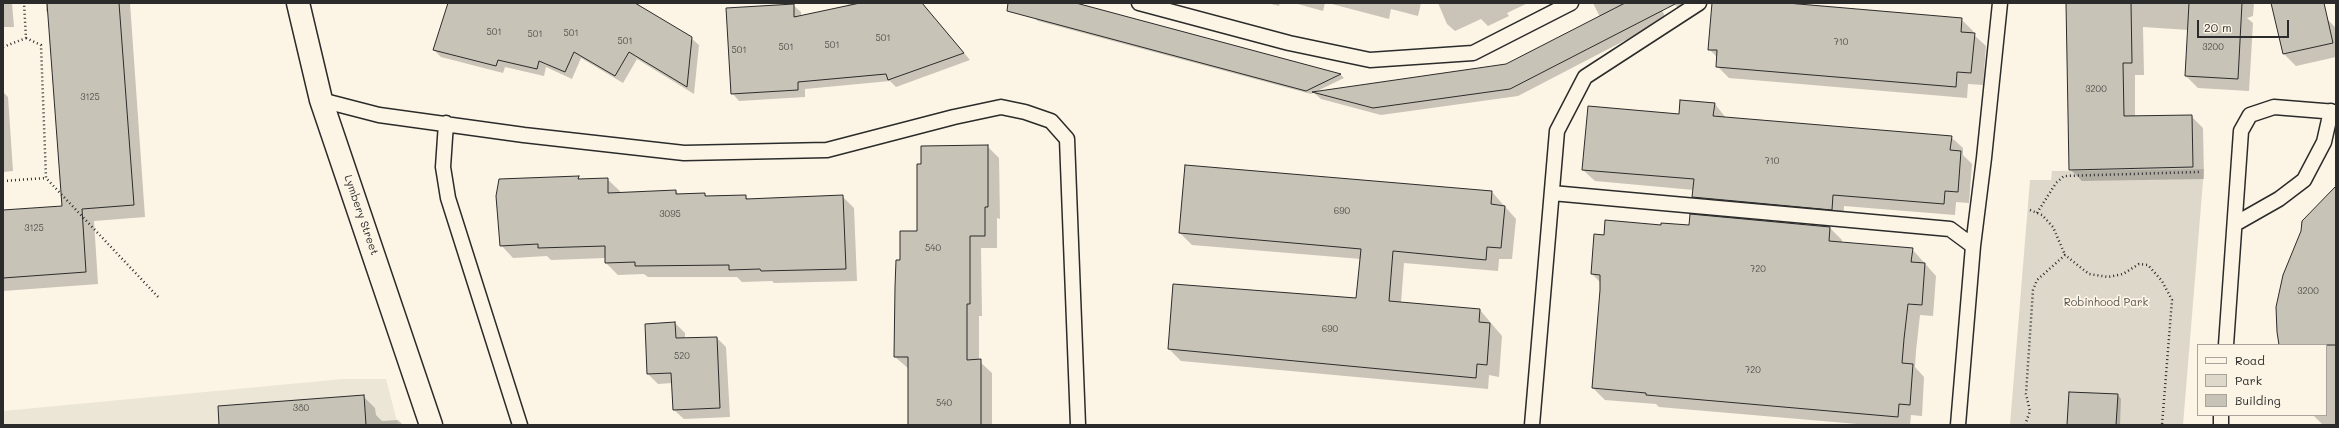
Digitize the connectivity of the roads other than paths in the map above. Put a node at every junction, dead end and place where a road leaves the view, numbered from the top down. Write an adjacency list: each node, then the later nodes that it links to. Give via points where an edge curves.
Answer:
1 (298, 3): 6 (street, Lymbery Street)
2 (1138, 3): 3 (lane, via 1289,43 1370,60 1473,53)
3 (1571, 3)
4 (1699, 3): 9 (lane, via 1585,77 1557,131)
5 (2000, 3): 11 (lane)
6 (321, 100): 8 (lane, via 379,115); 14 (street, Lymbery Street)
7 (2334, 112): 10 (lane, via 2324,142 2304,180 2279,199); 10 (lane, via 2274,107 2250,115 2241,131)
8 (446, 123): 15 (lane, via 443,167 448,198); 16 (lane, via 524,135 684,153 827,150 1001,107 1051,121 1067,139)
9 (1552, 193): 11 (lane, via 1950,229); 17 (lane)
10 (2235, 224): 12 (lane)
11 (1973, 246): 13 (lane)
12 (2226, 344)
13 (1958, 422)
14 (431, 425)
15 (520, 425)
16 (1078, 425)
17 (1532, 425)

